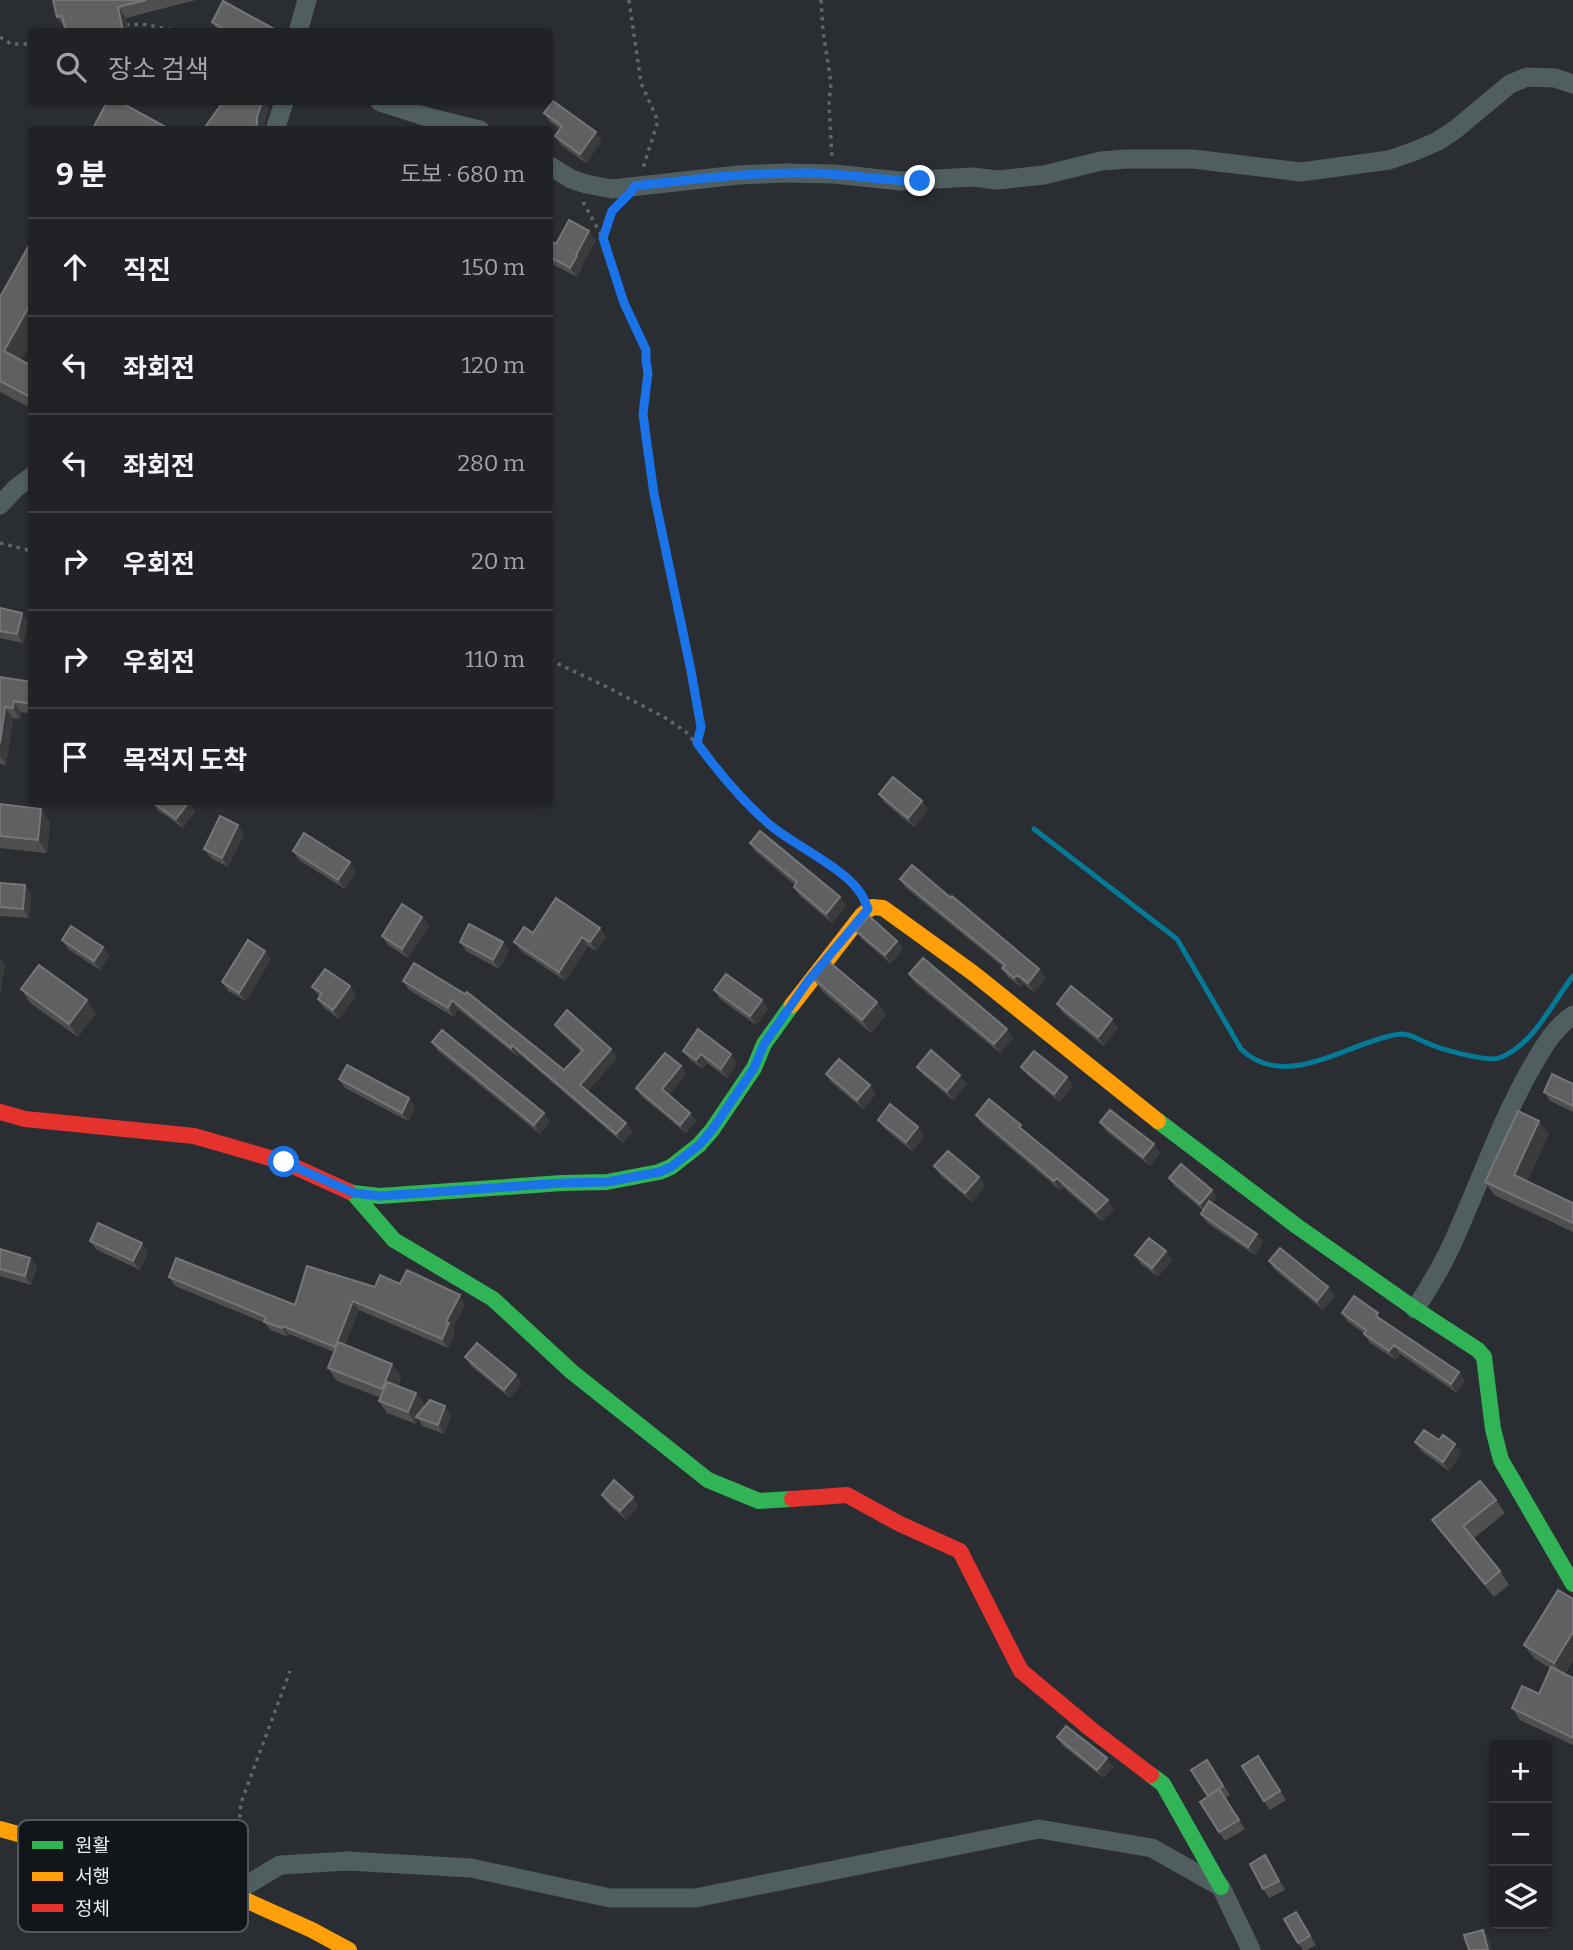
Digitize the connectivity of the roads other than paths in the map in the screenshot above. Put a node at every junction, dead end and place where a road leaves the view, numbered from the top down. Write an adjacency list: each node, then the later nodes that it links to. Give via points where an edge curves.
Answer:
1 (307, 0): 2 (street)
2 (299, 28)
3 (1573, 84): 8 (street, via 1528,77 1510,84 1438,141 1389,160 1301,172 1193,159 1128,159 999,180 738,175 612,189 571,179)
4 (283, 105): 6 (street)
5 (389, 105): 7 (street)
6 (276, 126)
7 (464, 126)
8 (553, 168)
9 (28, 479): 10 (street)
10 (0, 505)
11 (1573, 1015): 14 (street, via 1549,1037 1519,1089 1457,1235)
12 (0, 1112): 13 (street, via 25,1119 194,1136 284,1162)
13 (354, 1193): 14 (street, via 380,1196 607,1182 671,1167 712,1130 808,981 875,906 973,973 1115,1088); 19 (street, via 394,1240 493,1298 572,1372 708,1480 760,1502 847,1495 960,1551 1021,1671 1163,1784)
14 (1415, 1309): 15 (street, via 1484,1357 1501,1460)
15 (1573, 1584)
16 (0, 1829): 17 (street)
17 (18, 1834)
18 (248, 1885): 19 (street, via 280,1866 348,1861 471,1868 610,1898 695,1898 1040,1829 1152,1848)
19 (1221, 1887): 22 (street)
20 (248, 1901): 21 (street)
21 (349, 1950)
22 (1251, 1950)

